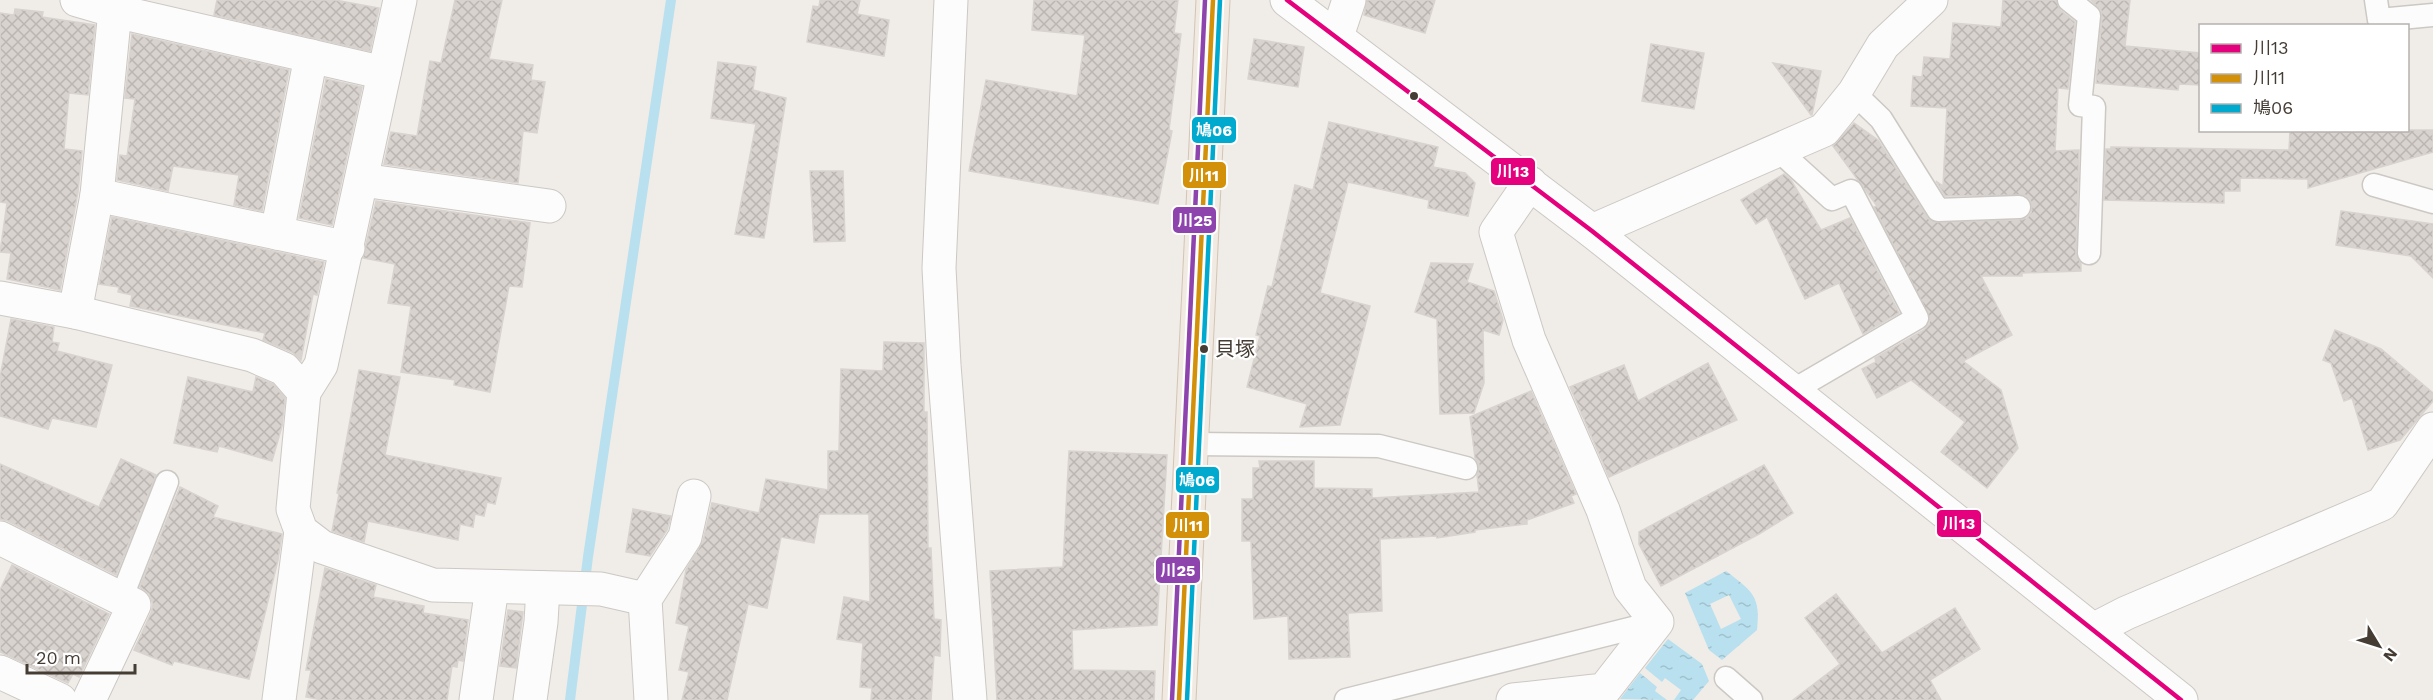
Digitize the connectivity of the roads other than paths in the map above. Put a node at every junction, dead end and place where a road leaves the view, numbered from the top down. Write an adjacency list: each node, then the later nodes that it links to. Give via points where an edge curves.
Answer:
1 (77, 0): 11 (street)
2 (400, 0): 16 (street)
3 (951, 0): 56 (street, via 939,268)
4 (1213, 0): 35 (main road)
5 (1287, 0): 13 (street)
6 (1349, 0): 13 (street)
7 (1896, 0): 14 (street)
8 (1931, 0): 14 (street)
9 (2069, 0): 29 (lane, via 2089,16 2080,105 2094,107)
10 (2376, 0): 12 (lane, via 2379,20)
11 (115, 6): 15 (street); 22 (street)
12 (2433, 15)
13 (1337, 36): 20 (street)
14 (1883, 45): 17 (street)
15 (311, 56): 16 (street); 27 (street)
16 (384, 73): 19 (street)
17 (1854, 93): 18 (street, via 1824,130); 25 (lane, via 1881,119 1938,210)
18 (1778, 150): 26 (street); 32 (lane, via 1832,199 1851,191 1917,318)
19 (362, 180): 24 (street); 28 (street)
20 (1530, 183): 26 (street); 45 (street, via 1496,232 1528,340 1603,510 1630,588)
21 (2374, 185): 23 (lane)
22 (98, 195): 27 (street); 31 (street)
23 (2433, 202)
24 (549, 206)
25 (2019, 207)
26 (1592, 231): 32 (street)
27 (277, 233): 28 (street)
28 (348, 248): 33 (street, via 321,365)
29 (2088, 253)
30 (0, 298): 31 (street)
31 (75, 312): 33 (street, via 252,354 284,369)
32 (1792, 391): 46 (street)
33 (304, 392): 39 (street, via 293,509)
34 (2433, 429): 46 (street, via 2382,504)
35 (1193, 444): 36 (lane, via 1380,446); 57 (main road)
36 (1466, 468)
37 (167, 482): 43 (lane)
38 (694, 496): 44 (street, via 685,537)
39 (301, 531): 41 (street, via 322,547 433,585); 52 (street)
40 (0, 538): 43 (street)
41 (492, 587): 42 (street); 53 (street)
42 (572, 588): 44 (street); 54 (street, via 541,622)
43 (121, 599): 51 (street, via 134,605)
44 (645, 599): 55 (street)
45 (1657, 622): 49 (street); 58 (lane)
46 (2093, 630): 61 (street)
47 (0, 672): 50 (street)
48 (1726, 678): 60 (lane)
49 (1607, 695): 59 (street)
50 (60, 700)
51 (89, 700)
52 (279, 700)
53 (476, 700)
54 (530, 700)
55 (651, 700)
56 (970, 700)
57 (1179, 700)
58 (1346, 700)
59 (1514, 700)
60 (1751, 700)
61 (2181, 700)

